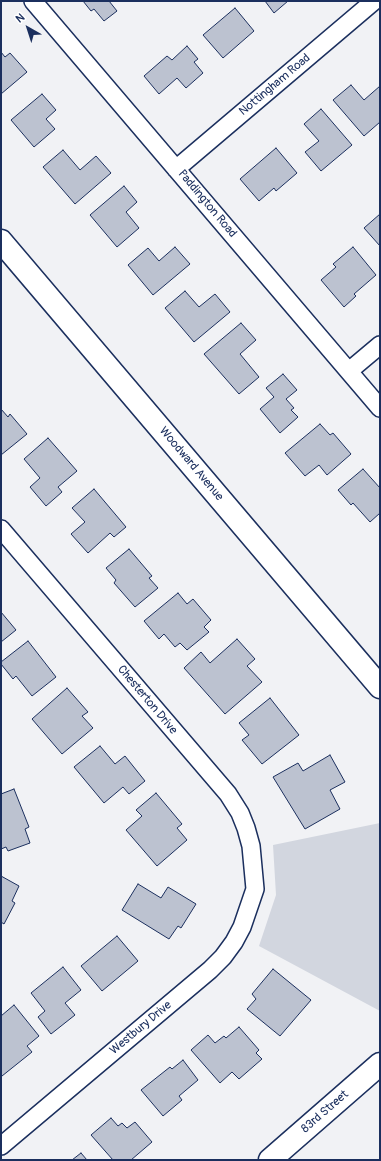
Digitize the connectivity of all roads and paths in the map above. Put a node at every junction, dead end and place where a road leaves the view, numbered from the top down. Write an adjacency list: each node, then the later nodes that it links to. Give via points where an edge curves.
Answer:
1 (33, 1): 3 (street, Paddington Road)
2 (374, 1): 3 (street, Nottingham Road)
3 (176, 169): 6 (street, Paddington Road)
4 (1, 241): 9 (main road, Woodward Avenue)
5 (380, 345): 6 (street)
6 (349, 372): 7 (street, Paddington Road)
7 (380, 408)
8 (1, 529): 10 (street, Chesterton Drive, via 228,794 246,828 251,846)
9 (380, 687)
10 (255, 889): 12 (street, Westbury Drive, via 242,927 223,957)
11 (380, 1064): 13 (main road, 83rd Street)
12 (1, 1146)
13 (270, 1160)

